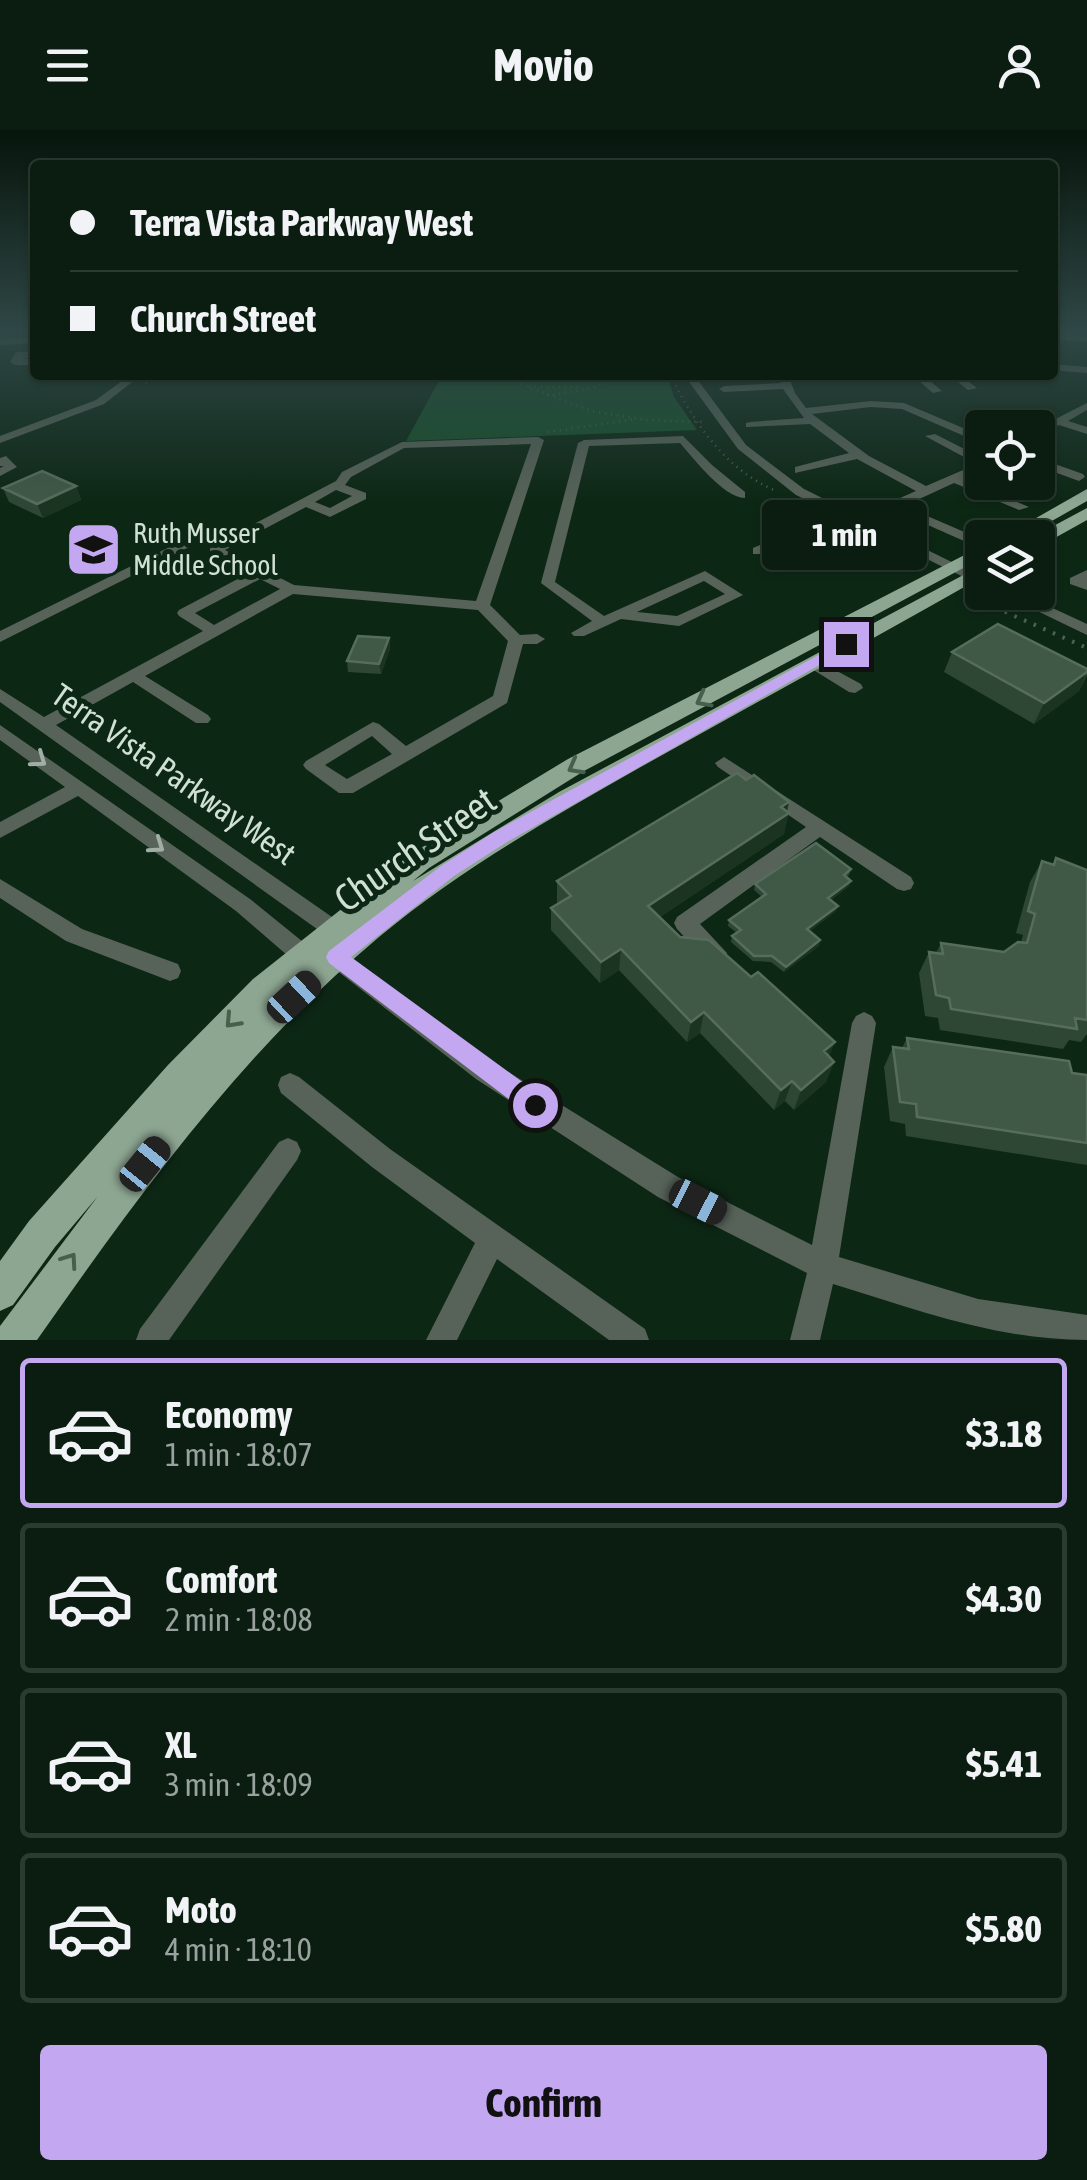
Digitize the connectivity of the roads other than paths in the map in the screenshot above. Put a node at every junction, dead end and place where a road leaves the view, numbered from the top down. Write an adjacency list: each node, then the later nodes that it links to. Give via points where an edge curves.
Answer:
1 (117, 389): 12 (street)
2 (700, 389): 38 (street, via 742,447 786,482)
3 (791, 389): 5 (street)
4 (1087, 406): 6 (street)
5 (810, 416): 8 (street); 10 (street, via 872,404 904,406); 13 (street)
6 (1058, 421): 7 (street); 9 (street)
7 (1055, 423)
8 (750, 425)
9 (1087, 431)
10 (965, 433)
11 (931, 436): 14 (street)
12 (0, 440)
13 (856, 455): 17 (street); 23 (street)
14 (965, 455)
15 (0, 462): 18 (street, via 11,467)
16 (1055, 468): 20 (street)
17 (799, 470)
18 (0, 472)
19 (965, 473): 21 (street)
20 (1079, 477)
21 (954, 479): 23 (street); 28 (street)
22 (336, 486): 26 (street); 26 (street, via 362,496 330,513); 44 (street, via 402,445 538,440)
23 (926, 492): 27 (street)
24 (1087, 494): 32 (main road)
25 (741, 496): 47 (street, via 683,438 584,443 548,583)
26 (304, 502): 37 (street, via 215,550)
27 (894, 506): 31 (street); 35 (street)
28 (1023, 507)
29 (1087, 512): 33 (main road)
30 (767, 514): 36 (street, via 800,532)
31 (874, 515)
32 (1040, 520)
33 (1055, 530)
34 (208, 532): 51 (street)
35 (964, 537)
36 (758, 551)
37 (260, 572): 43 (street); 49 (street, via 184,613)
38 (965, 574)
39 (1087, 574): 42 (street, via 1075,581)
40 (965, 582): 54 (main road, Church Street)
41 (965, 582): 68 (main road, Church Street, one-way to 68, via 576,766 420,861)
42 (1087, 586)
43 (291, 588): 44 (street); 49 (street)
44 (482, 606): 53 (street)
45 (1044, 610): 48 (street)
46 (620, 615): 46 (street, via 704,575 736,594 679,622); 47 (street)
47 (603, 622): 50 (street)
48 (1087, 630)
49 (213, 631): 55 (street)
50 (578, 633)
51 (0, 637)
52 (538, 638): 53 (street)
53 (516, 640): 61 (street, via 501,698)
54 (814, 663): 56 (street); 68 (main road, Church Street, via 501,837)
55 (133, 675): 58 (street); 59 (street)
56 (855, 688)
57 (0, 694): 59 (street, Terra Vista Parkway West)
58 (202, 719)
59 (42, 725): 68 (street, Terra Vista Parkway West)
60 (0, 731): 63 (street, Terra Vista Parkway West, one-way to 63)
61 (404, 754): 61 (street, via 346,788 312,765 373,728)
62 (724, 762): 64 (street)
63 (78, 788): 65 (street); 68 (street, Terra Vista Parkway West, one-way to 68, via 243,904)
64 (820, 827): 66 (street); 69 (street, via 685,923)
65 (0, 831)
66 (904, 882)
67 (0, 887): 70 (street, via 74,934)
68 (324, 947): 75 (street, Terra Vista Parkway West, via 560,1122 668,1187); 76 (main road, Church Street, one-way to 76, via 263,988 179,1076); 78 (main road, Church Street, one-way to 68, via 95,1226)
69 (727, 964)
70 (170, 971)
71 (864, 1023): 75 (street)
72 (290, 1085): 74 (street)
73 (288, 1151): 79 (street)
74 (492, 1239): 80 (street); 81 (street)
75 (823, 1266): 77 (street, Terra Vista Parkway West, via 978,1314); 82 (street)
76 (0, 1292)
77 (1087, 1330)
78 (14, 1340)
79 (152, 1340)
80 (441, 1340)
81 (634, 1340)
82 (805, 1340)

